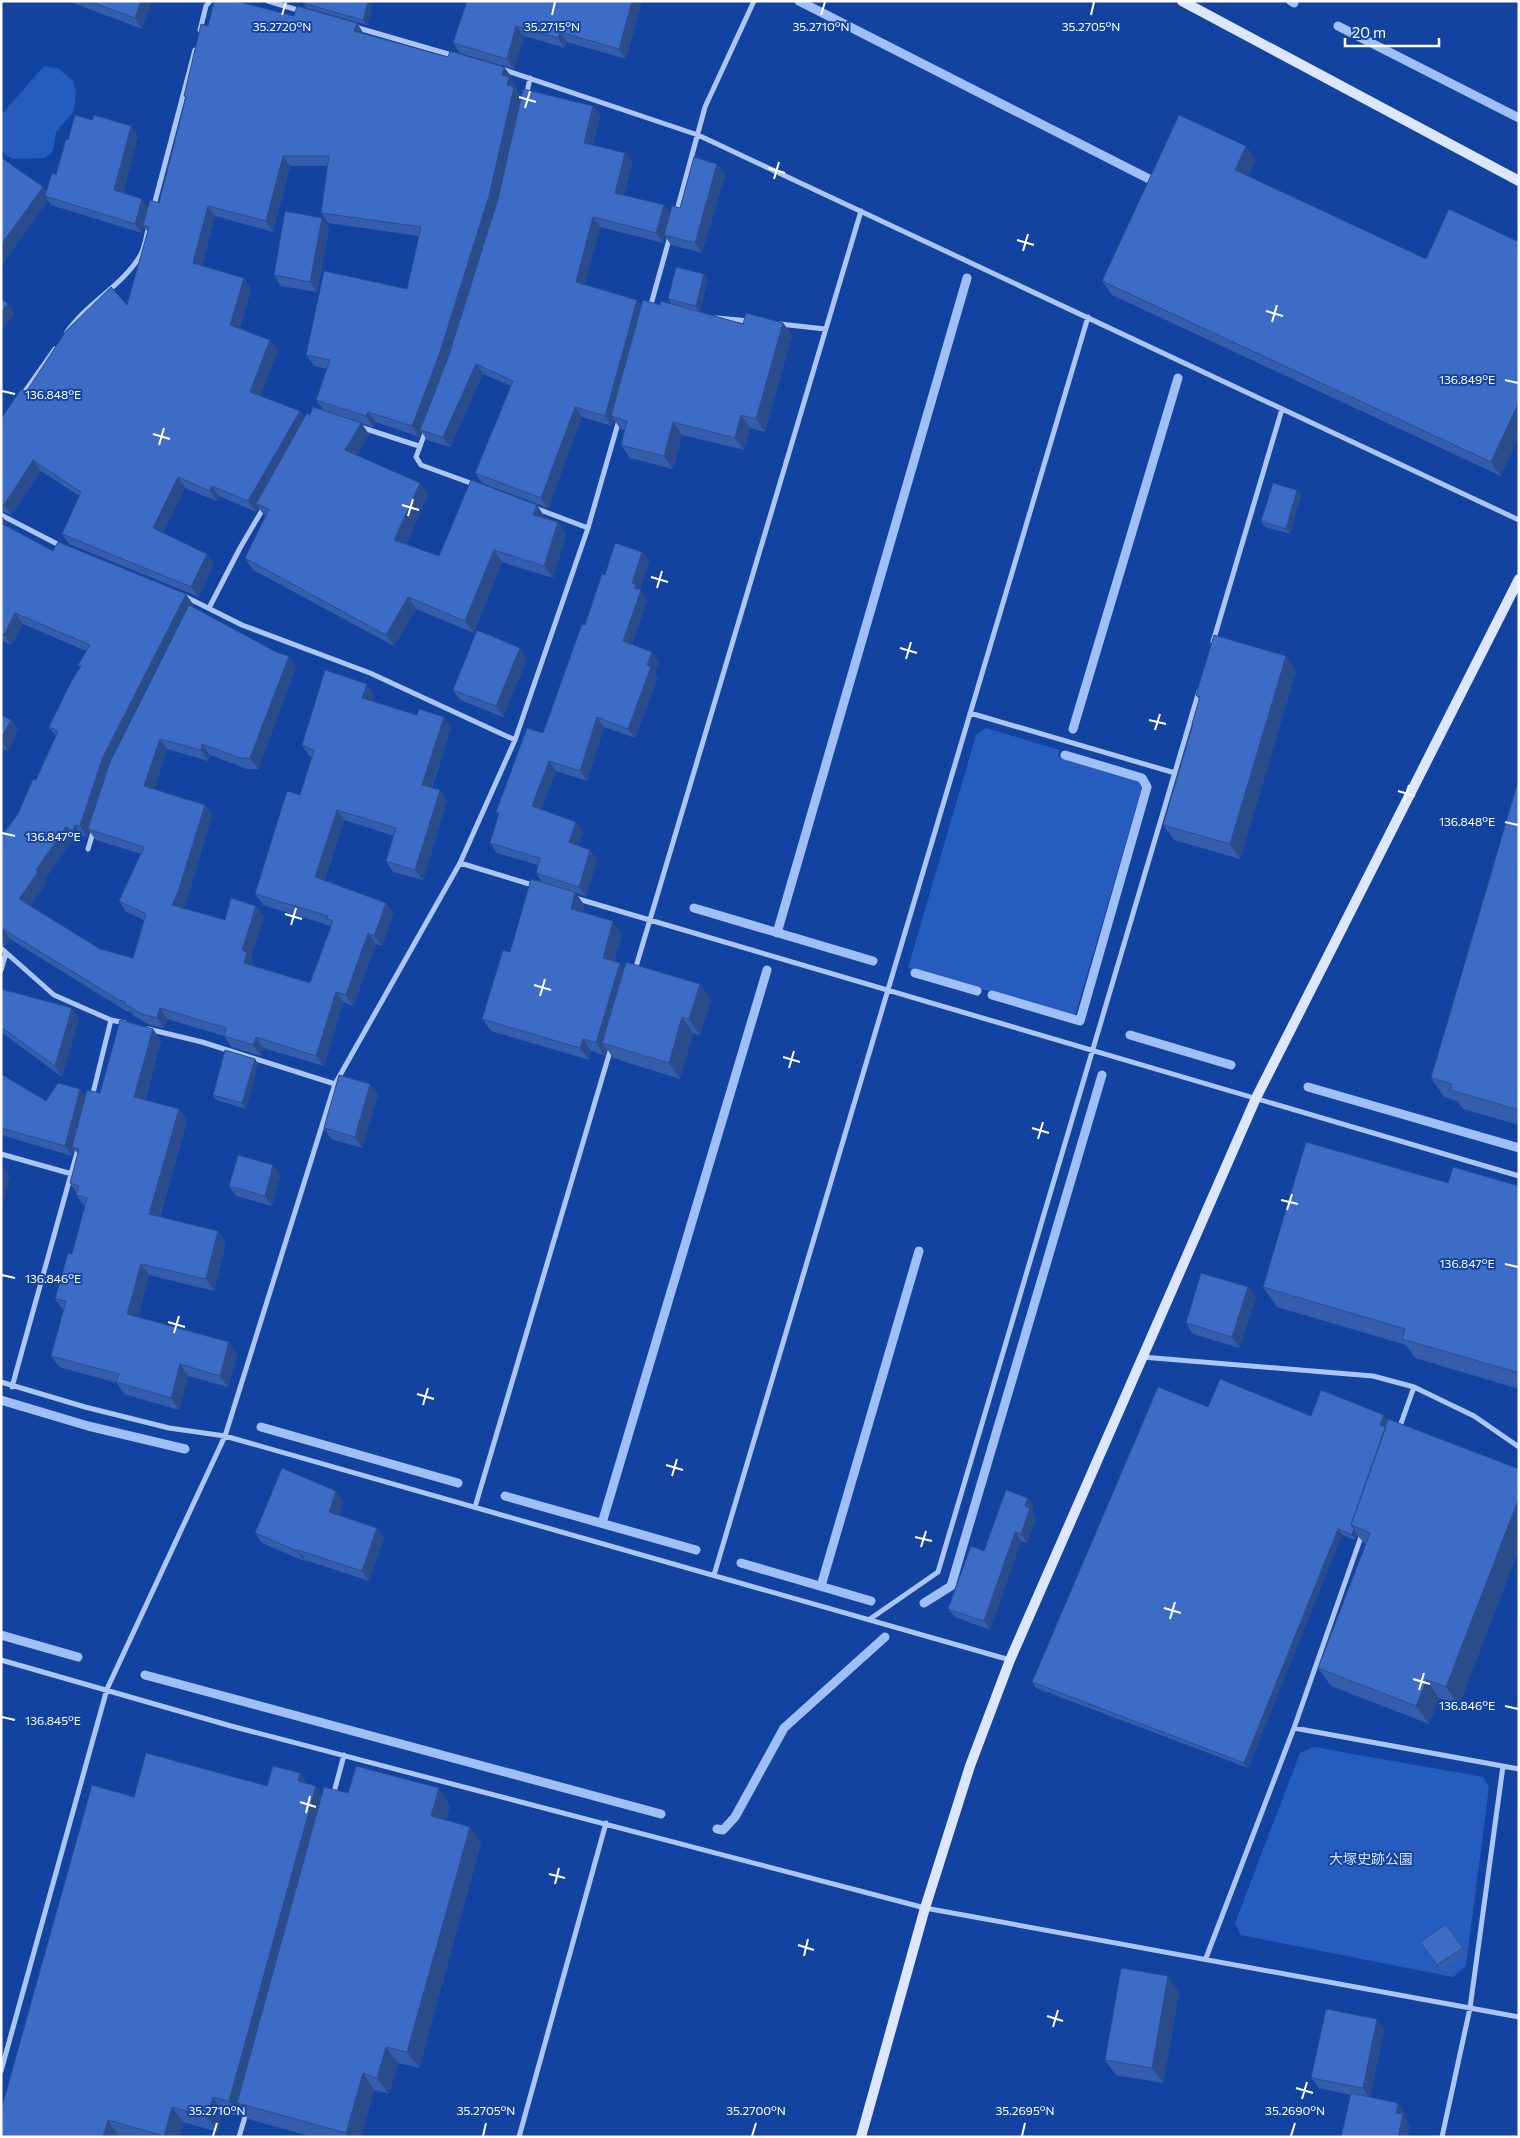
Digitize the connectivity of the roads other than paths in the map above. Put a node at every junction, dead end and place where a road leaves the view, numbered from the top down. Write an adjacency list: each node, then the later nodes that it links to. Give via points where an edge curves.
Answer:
1 (210, 1): 7 (street)
2 (268, 1): 5 (street)
3 (754, 1): 13 (street, via 705,108)
4 (1182, 1): 14 (street)
5 (310, 14)
6 (348, 25): 9 (street)
7 (199, 35)
8 (197, 44): 16 (street)
9 (463, 58)
10 (492, 67): 11 (street)
11 (530, 78): 12 (street); 13 (street)
12 (524, 104)
13 (698, 135): 15 (street); 18 (street)
14 (1519, 181)
15 (861, 211): 24 (street); 27 (street)
16 (152, 213)
17 (150, 222): 28 (street, via 141,255)
18 (673, 225)
19 (670, 234): 20 (street)
20 (651, 304): 21 (street); 22 (street)
21 (661, 306)
22 (648, 314)
23 (709, 317): 25 (street)
24 (1088, 318): 32 (street); 50 (street)
25 (758, 322)
26 (777, 324): 27 (street)
27 (826, 329): 58 (street)
28 (65, 335)
29 (60, 342): 30 (street)
30 (17, 403)
31 (622, 409): 41 (street)
32 (1282, 409): 40 (street); 48 (street)
33 (430, 420): 35 (street)
34 (354, 425): 35 (street)
35 (419, 446): 36 (street, via 416,457 421,464)
36 (486, 489)
37 (270, 498): 46 (street)
38 (533, 507): 41 (street)
39 (1, 515): 42 (street)
40 (1519, 520)
41 (588, 528): 51 (street)
42 (66, 548)
43 (1519, 579): 70 (street)
44 (173, 591): 45 (street)
45 (198, 602): 46 (street); 47 (street)
46 (209, 608): 51 (street, via 242,624 370,672)
47 (194, 611)
48 (1212, 648)
49 (1200, 687): 52 (street)
50 (970, 713): 52 (street); 63 (street)
51 (515, 740): 55 (street)
52 (1175, 773): 68 (street)
53 (96, 823): 54 (street)
54 (88, 849)
55 (460, 863): 56 (street); 69 (street)
56 (545, 889)
57 (564, 894): 58 (street)
58 (650, 920): 62 (street); 63 (street)
59 (1, 948): 60 (street)
60 (6, 952): 61 (street); 64 (street, via 54,994)
61 (1, 970)
62 (633, 977)
63 (887, 991): 68 (street); 85 (street)
64 (112, 1020): 65 (street); 71 (street)
65 (130, 1024)
66 (139, 1027): 69 (street, via 202,1042)
67 (613, 1043): 83 (street)
68 (1092, 1051): 70 (street); 86 (street, via 938,1572)
69 (335, 1084): 81 (street)
70 (1256, 1098): 75 (street); 76 (street)
71 (89, 1107)
72 (79, 1145): 74 (street)
73 (1, 1154): 74 (street)
74 (72, 1174): 78 (street)
75 (1519, 1176)
76 (1141, 1357): 79 (street, via 1373,1376); 88 (street)
77 (1, 1382): 78 (street)
78 (12, 1386): 81 (street, via 168,1428)
79 (1414, 1387): 80 (street); 82 (street, via 1474,1416)
80 (1398, 1433)
81 (224, 1436): 83 (street); 89 (street)
82 (1519, 1447)
83 (475, 1507): 85 (street)
84 (1365, 1525): 90 (street)
85 (714, 1575): 86 (street)
86 (870, 1619): 88 (street)
87 (1, 1660): 89 (street)
88 (1010, 1660): 96 (street, via 970,1766)
89 (107, 1689): 91 (street); 100 (street)
90 (1294, 1728): 92 (street); 97 (street)
91 (344, 1755): 94 (street); 95 (street)
92 (1503, 1766): 93 (street); 98 (street)
93 (1519, 1769)
94 (331, 1803)
95 (606, 1823): 96 (street); 103 (street)
96 (925, 1908): 97 (street); 104 (street)
97 (1206, 1958): 98 (street)
98 (1470, 2008): 99 (street); 105 (street)
99 (1519, 2016)
100 (1, 2071)
101 (247, 2108): 102 (street)
102 (240, 2137)
103 (519, 2137)
104 (862, 2137)
105 (1442, 2137)

